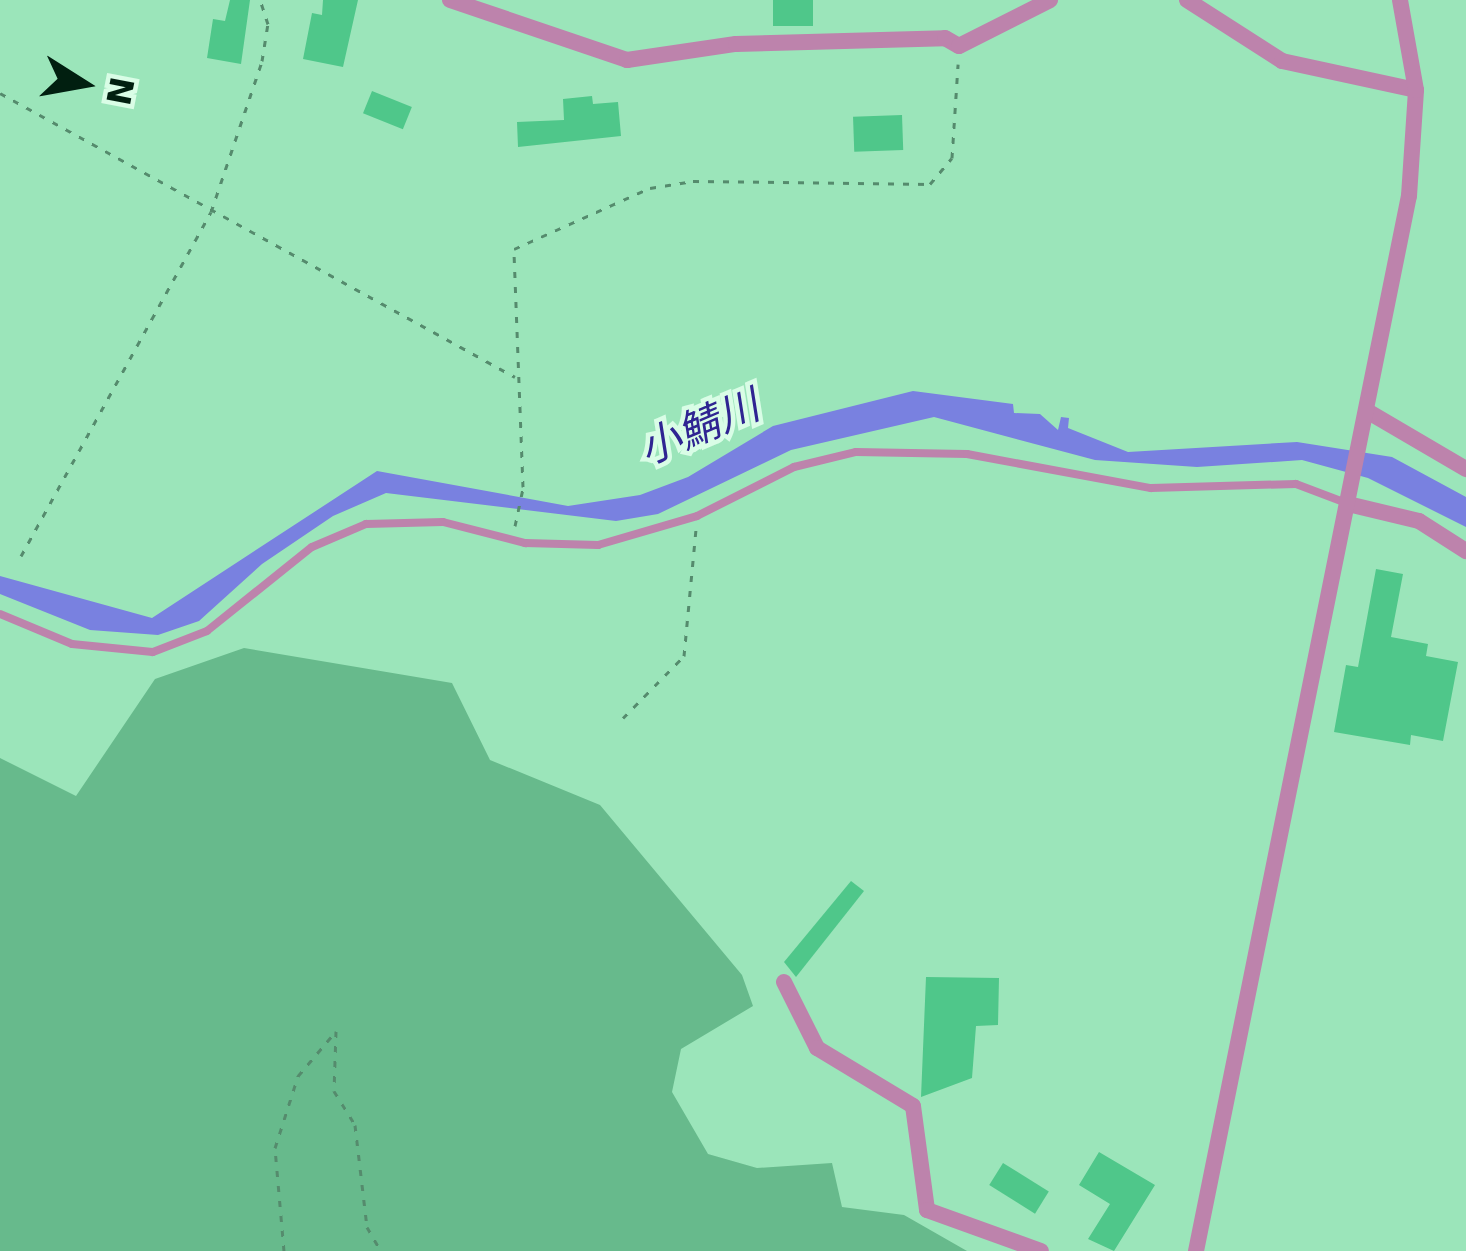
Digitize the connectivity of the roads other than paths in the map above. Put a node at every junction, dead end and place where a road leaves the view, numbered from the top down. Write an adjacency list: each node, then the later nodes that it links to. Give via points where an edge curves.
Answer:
1 (450, 0): 2 (street, via 627,60 736,44 945,38 959,46)
2 (1050, 0)
3 (1187, 0): 5 (street, via 1282,61)
4 (1400, 0): 5 (street)
5 (1416, 90): 6 (street, via 1409,196)
6 (1366, 419): 7 (street); 8 (street)
7 (1466, 470)
8 (1349, 498): 9 (street, via 1419,521); 10 (lane, via 1296,484 1151,488 913,450 856,452 794,467 697,516 598,545 443,522 366,524 312,547 207,631 153,652 72,644); 13 (street)
9 (1466, 551)
10 (0, 614)
11 (784, 982): 12 (street, via 817,1048 913,1106 927,1210)
12 (1041, 1251)
13 (1196, 1251)

